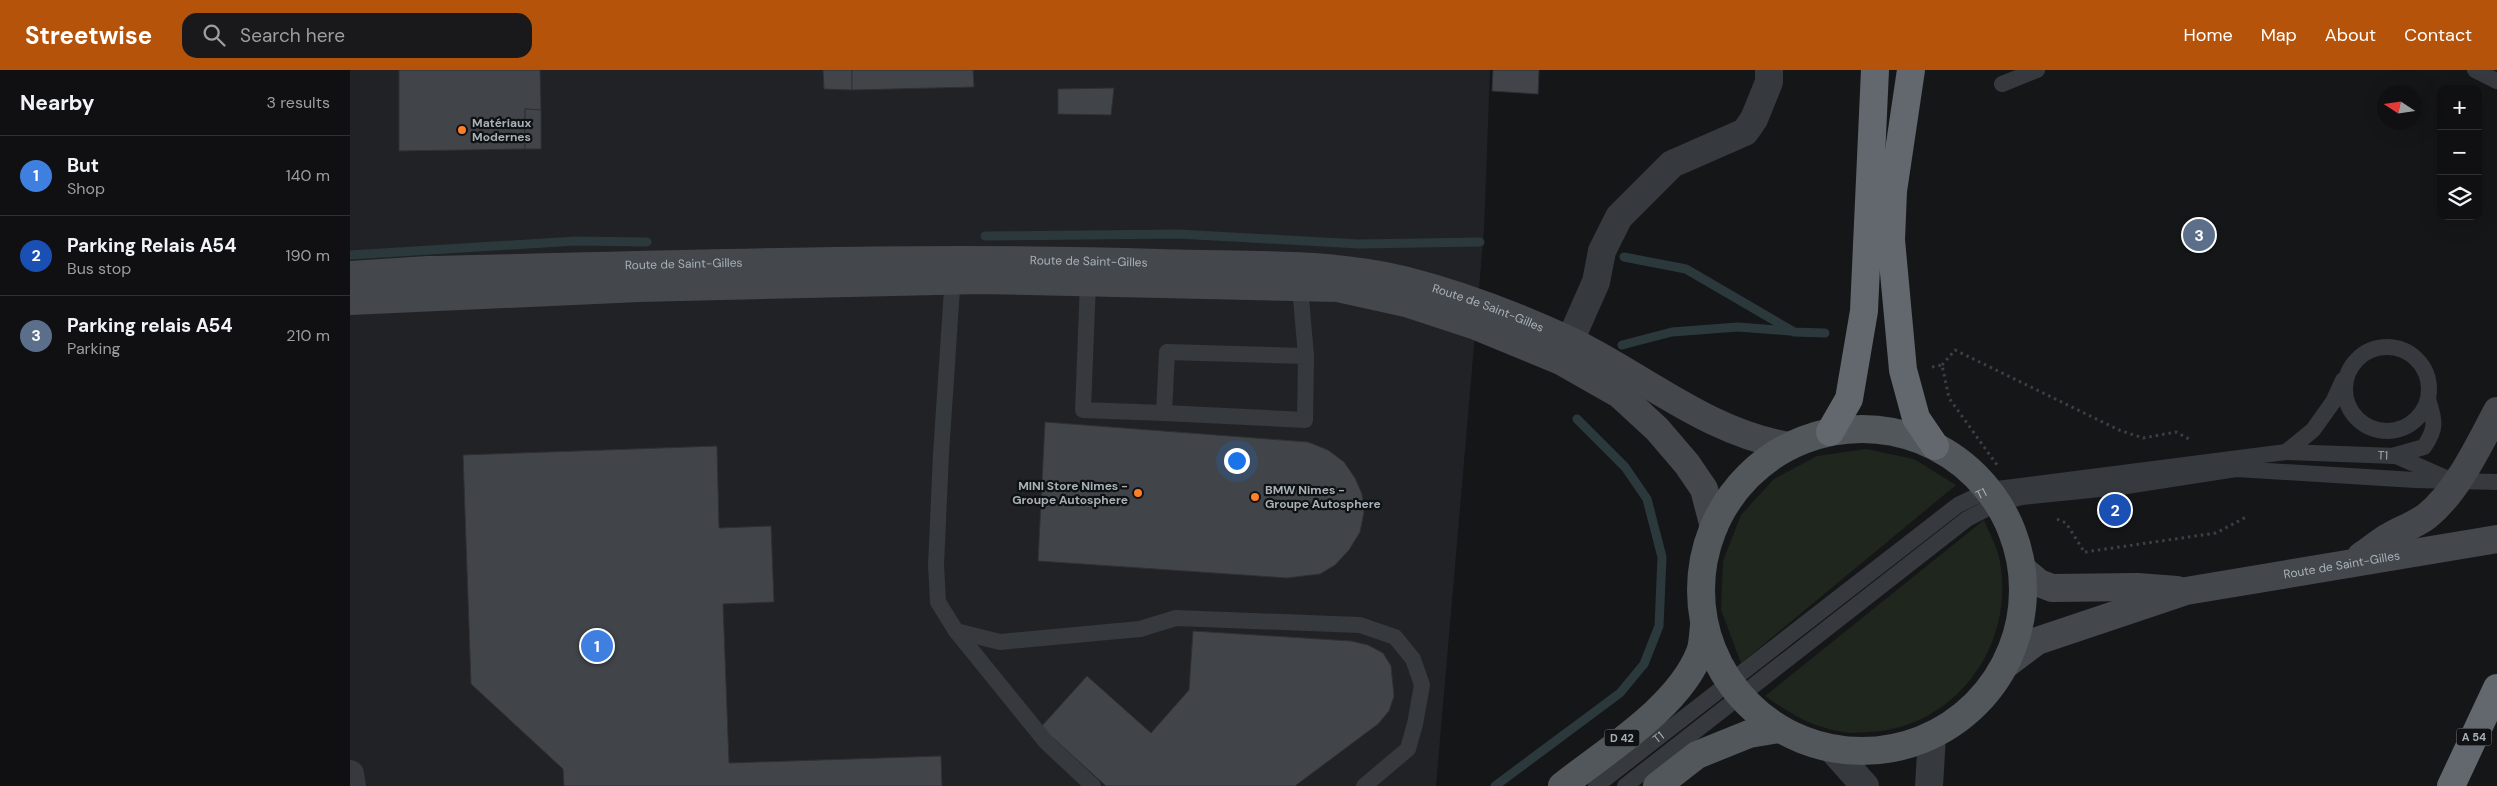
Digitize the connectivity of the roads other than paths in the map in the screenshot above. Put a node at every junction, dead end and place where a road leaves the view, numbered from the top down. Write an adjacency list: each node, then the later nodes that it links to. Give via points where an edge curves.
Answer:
1 (1769, 70): 13 (street, via 1769,82 1754,120 1745,132 1672,164 1619,217 1602,252 1596,282)
2 (1875, 70): 19 (highway, via 1864,311 1849,398)
3 (1910, 70): 21 (highway, via 1893,191 1891,240 1904,370 1916,418)
4 (2037, 70): 7 (lane)
5 (2475, 70): 6 (lane)
6 (2497, 81)
7 (2002, 84)
8 (954, 270): 9 (main road, Route de Saint-Gilles, via 428,270); 10 (main road, Route de Saint-Gilles); 12 (main road, Route de Saint-Gilles, via 630,289); 13 (main road, Route de Saint-Gilles, via 1053,259 1339,269 1404,280 1469,299); 34 (lane, via 936,565 938,602)
9 (350, 275)
10 (1088, 282): 11 (main road, Route de Saint-Gilles); 18 (lane, via 1083,410)
11 (1300, 286): 13 (main road, Route de Saint-Gilles, via 1338,288 1406,303); 14 (lane)
12 (350, 300)
13 (1566, 351): 20 (main road, Route de Saint-Gilles, via 1720,423 1770,443); 28 (main road, Route de Saint-Gilles, via 1658,429 1704,489)
14 (1306, 356): 18 (lane, via 1167,352); 18 (lane, via 1305,420)
15 (2347, 373): 16 (lane, via 2354,361 2378,346 2406,350 2426,371); 16 (lane, via 2346,401 2356,418 2374,430 2387,432 2407,426 2422,412); 22 (lane, via 2333,402 2313,430)
16 (2428, 399): 23 (lane, via 2435,420 2433,434 2424,447)
17 (2497, 412): 25 (main road)
18 (1164, 413)
19 (1830, 432): 20 (main road); 21 (main road, via 1873,429 1915,437)
20 (1790, 446): 28 (main road, via 1759,466 1740,484)
21 (1935, 446): 27 (main road)
22 (2286, 452): 23 (lane, T1 / T1); 27 (lane, T1 / T1)
23 (2396, 456): 24 (lane); 25 (lane, T1 / T1)
24 (2236, 468): 25 (lane, T1 / T1); 27 (lane, T1 / T1, via 2120,487 2022,497)
25 (2455, 482): 26 (lane, T1 / T1); 30 (main road, via 2428,515 2389,536)
26 (2497, 482)
27 (1994, 486): 31 (main road, via 2011,528); 37 (lane, T1 / T1, via 1958,505)
28 (1714, 527): 33 (main road, via 1702,565)
29 (2497, 538): 30 (main road, Route de Saint-Gilles)
30 (2354, 562): 32 (main road, Route de Saint-Gilles)
31 (2022, 569): 32 (main road, Route de Saint-Gilles, via 2039,583 2052,588); 35 (main road, via 2021,618)
32 (2186, 591): 35 (main road, Route de Saint-Gilles, via 2037,641)
33 (1704, 624): 37 (main road, via 1714,654); 45 (main road, D 42, via 1701,650 1680,687 1642,723)
34 (956, 631): 43 (lane, via 1046,742); 44 (lane, via 1000,642 1140,629 1176,618 1360,625 1395,637 1413,659 1422,685 1415,724 1408,749)
35 (2006, 665): 39 (main road, via 1967,714)
36 (2497, 688): 51 (highway, A 54)
37 (1734, 689): 38 (main road, via 1758,714); 46 (lane, T1 / T1); 47 (lane, T1 / T1)
38 (1779, 729): 40 (main road, via 1814,745); 48 (main road, via 1749,734 1697,755)
39 (1932, 736): 40 (main road, via 1908,746 1883,751); 50 (street)
40 (1832, 749): 49 (street)
41 (350, 774): 42 (street)
42 (352, 786)
43 (1092, 786)
44 (1364, 786)
45 (1562, 786)
46 (1596, 786)
47 (1625, 786)
48 (1657, 786)
49 (1865, 786)
50 (1929, 786)
51 (2451, 786)

